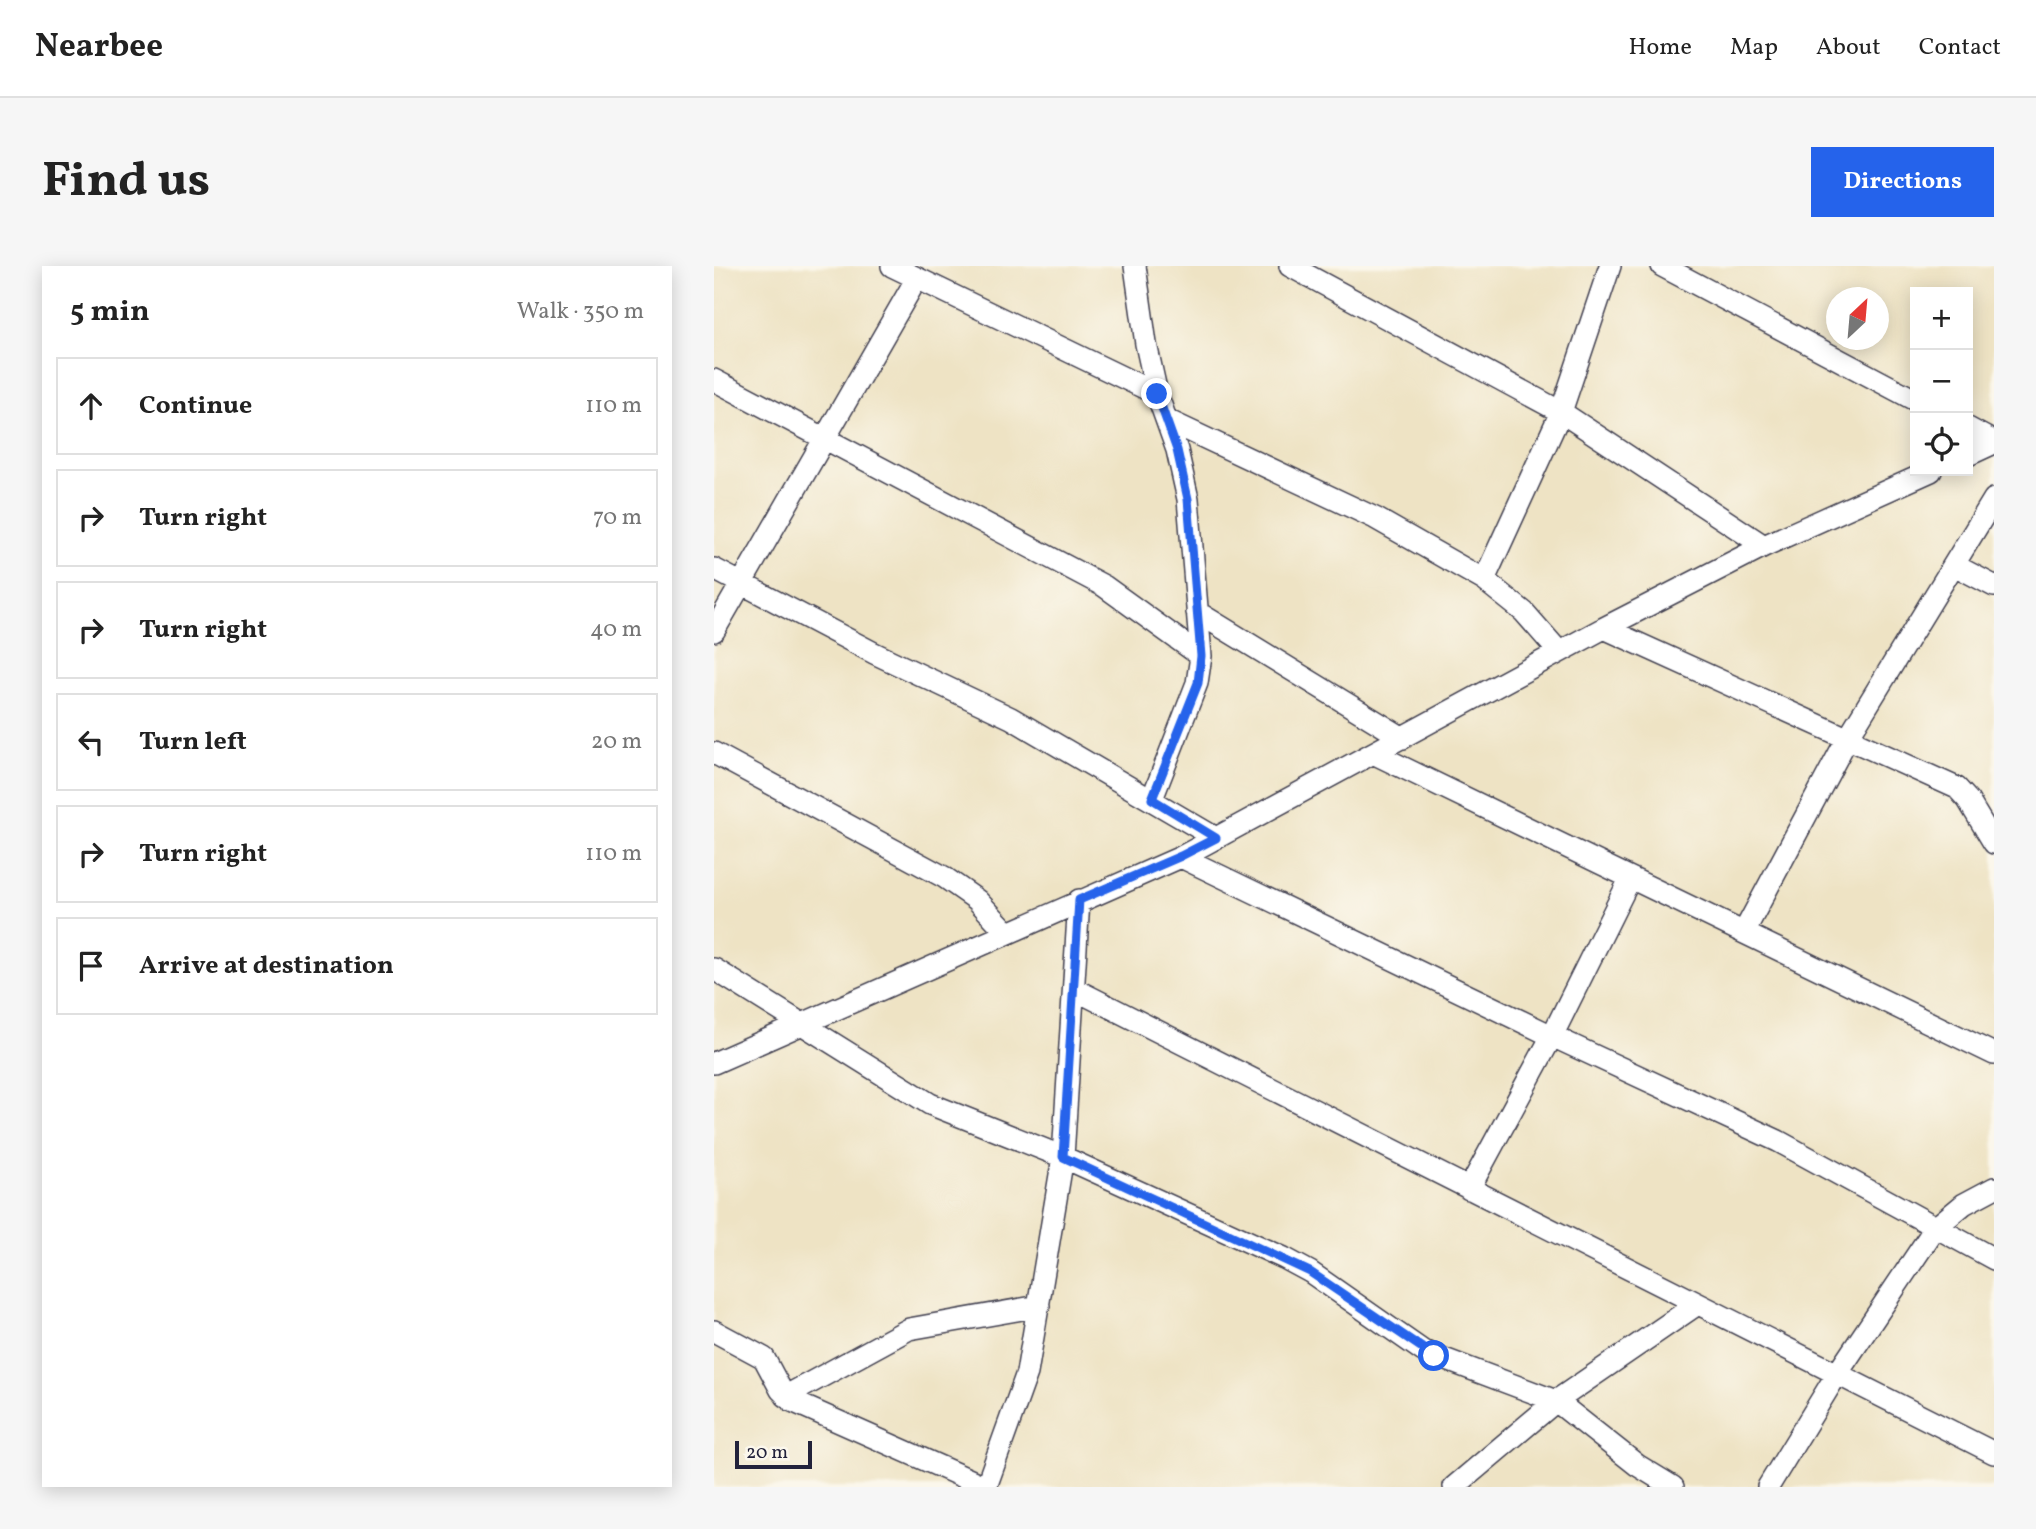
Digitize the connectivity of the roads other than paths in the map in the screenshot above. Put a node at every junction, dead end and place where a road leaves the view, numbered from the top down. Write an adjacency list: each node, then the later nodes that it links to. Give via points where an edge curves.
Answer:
1 (892, 266): 6 (street)
2 (1135, 266): 8 (street)
3 (1290, 266): 10 (street)
4 (1610, 266): 10 (street)
5 (1662, 266): 9 (street)
6 (916, 278): 8 (street); 13 (street)
7 (714, 380): 13 (street)
8 (1157, 394): 11 (street)
9 (1910, 397)
10 (1561, 412): 18 (street); 21 (street)
11 (1169, 421): 21 (street, via 1375,518); 24 (street, via 1191,518)
12 (1973, 431): 14 (street)
13 (825, 440): 22 (street); 28 (street, via 1104,586)
14 (1994, 443): 15 (street)
15 (1973, 453)
16 (1920, 476): 18 (street)
17 (1994, 499): 19 (street)
18 (1764, 546): 25 (street)
19 (1954, 565): 23 (street); 30 (street)
20 (714, 569): 22 (street)
21 (1484, 580): 27 (street, via 1524,612)
22 (740, 582): 26 (street); 33 (street, via 1011,718)
23 (1994, 586)
24 (1197, 612): 28 (street); 29 (street)
25 (1604, 628): 27 (street); 30 (street)
26 (714, 631)
27 (1559, 652): 29 (street)
28 (1201, 656): 33 (street, via 1198,683)
29 (1403, 738): 32 (street)
30 (1847, 739): 35 (street, via 1957,788); 40 (street)
31 (714, 752): 39 (street, via 944,877 976,900)
32 (1375, 754): 34 (street); 37 (street)
33 (1152, 799): 34 (street)
34 (1216, 838): 36 (street)
35 (1994, 843)
36 (1181, 856): 38 (street); 44 (street)
37 (1630, 879): 40 (street); 44 (street)
38 (1079, 900): 39 (street); 42 (street)
39 (1007, 932): 43 (street)
40 (1744, 932): 45 (street)
41 (714, 969): 43 (street)
42 (1074, 989): 47 (street); 49 (street)
43 (802, 1023): 46 (street); 47 (street, via 930,1104)
44 (1552, 1036): 49 (street); 50 (street, via 1778,1142)
45 (1994, 1054)
46 (714, 1063)
47 (1063, 1157): 53 (street); 57 (street, via 1303,1269 1423,1351)
48 (1994, 1188): 50 (street, via 1964,1204)
49 (1469, 1189): 52 (street)
50 (1936, 1228): 51 (street); 55 (street)
51 (1994, 1259)
52 (1696, 1305): 55 (street); 57 (street)
53 (1039, 1306): 56 (street, via 909,1329); 59 (street, via 1027,1373)
54 (714, 1331): 56 (street, via 764,1358)
55 (1837, 1374): 58 (street); 62 (street)
56 (786, 1396): 59 (street)
57 (1556, 1401): 60 (street); 61 (street, via 1637,1465)
58 (1994, 1452)
59 (986, 1487)
60 (1454, 1487)
61 (1673, 1487)
62 (1768, 1487)

